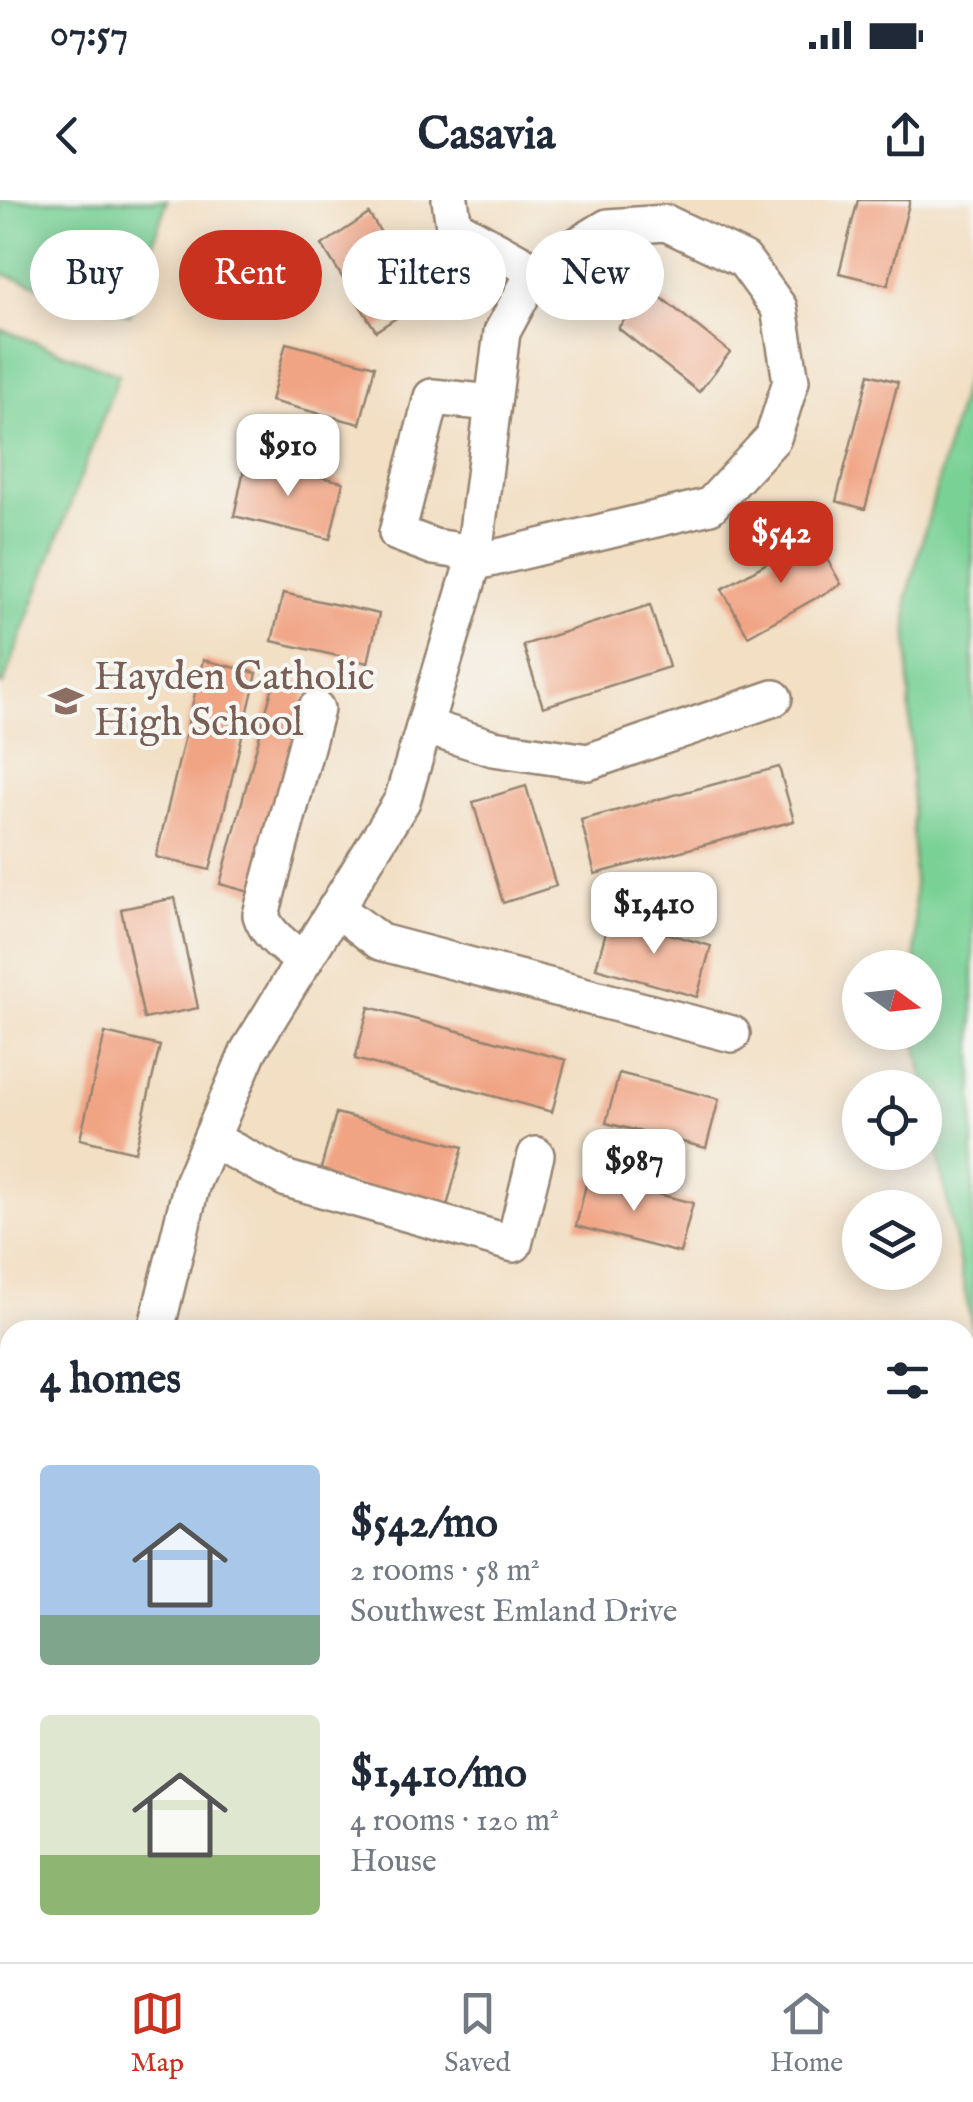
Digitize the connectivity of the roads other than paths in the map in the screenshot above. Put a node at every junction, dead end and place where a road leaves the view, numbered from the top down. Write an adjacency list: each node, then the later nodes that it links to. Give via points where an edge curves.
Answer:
1 (450, 200): 3 (street, via 454,226)
2 (603, 230): 6 (street, via 666,224 744,260 779,308 791,381 773,438 710,506)
3 (526, 266)
4 (526, 288): 5 (street, via 502,332)
5 (493, 402): 6 (street); 6 (street, via 432,396 397,532)
6 (473, 558): 9 (street)
7 (774, 698): 9 (street, via 588,762 493,748)
8 (316, 709): 11 (street, via 261,915 274,937)
9 (424, 726): 10 (street, via 402,801)
10 (336, 908): 11 (street); 12 (street, via 380,942)
11 (304, 961): 13 (street, via 249,1050)
12 (732, 1034)
13 (211, 1140): 14 (street, via 286,1179 514,1244); 15 (street, via 192,1184)
14 (536, 1155)
15 (158, 1320)

